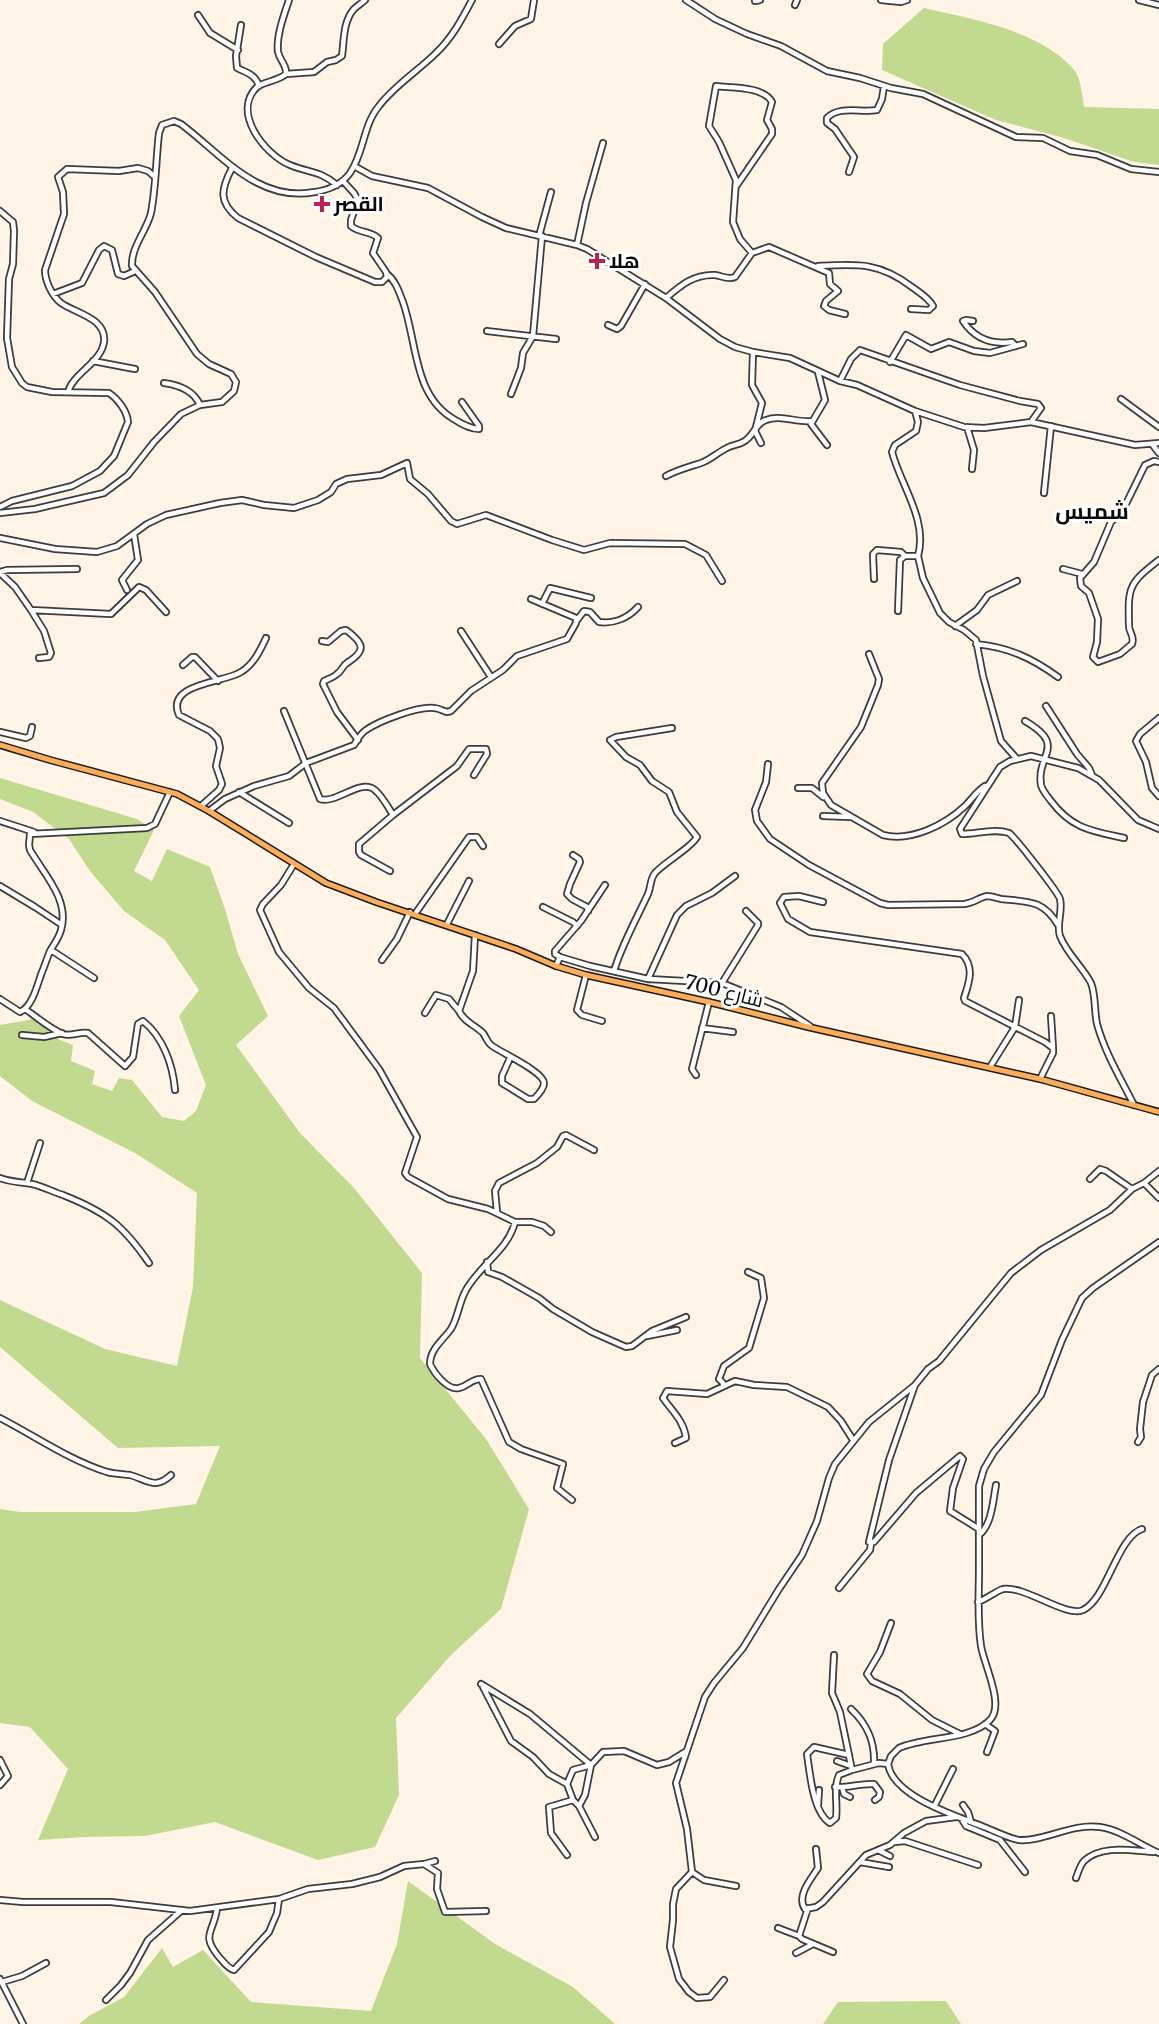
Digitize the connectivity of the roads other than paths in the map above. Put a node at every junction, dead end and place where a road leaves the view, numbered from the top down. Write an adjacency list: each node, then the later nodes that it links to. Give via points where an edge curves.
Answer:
1 (289, 0): 16 (street, via 278,52)
2 (365, 0): 16 (street, via 350,17 342,56 314,72)
3 (472, 0): 20 (street, via 444,45 377,108)
4 (534, 0): 14 (street, via 531,19 515,26)
5 (686, 0): 18 (street, via 715,19 781,46 827,71)
6 (760, 0): 10 (street)
7 (881, 0): 8 (street)
8 (907, 0)
9 (1139, 0): 11 (street)
10 (755, 1)
11 (1159, 5)
12 (198, 15): 15 (street, via 210,33)
13 (241, 25): 15 (street)
14 (499, 44)
15 (238, 50): 17 (street, via 237,68 257,79)
16 (286, 74): 17 (street)
17 (259, 86): 26 (street, via 248,106 253,128 262,142 290,165 314,171)
18 (884, 86): 22 (street, via 877,110 841,111 827,118 854,157); 23 (street, via 923,94 1016,137 1043,138 1070,151 1097,155 1135,170)
19 (603, 143): 31 (street)
20 (354, 166): 25 (street); 30 (street, via 372,176 428,188 492,223)
21 (232, 168): 24 (street, via 181,124 165,122 160,128); 26 (street, via 260,184 288,193 313,192); 35 (street, via 223,193 229,211 238,218 375,282 382,282)
22 (849, 172)
23 (1159, 172)
24 (155, 177): 34 (street, via 150,216 133,255); 37 (street, via 138,168 67,169 60,174 57,179 63,192 64,220 45,270)
25 (343, 181): 26 (street); 35 (street, via 358,200 351,226 378,238 373,254)
26 (337, 185)
27 (737, 186): 27 (street, via 772,134 767,120 772,102 756,91 716,86 710,129); 32 (street, via 733,222)
28 (551, 192): 30 (street)
29 (0, 211): 46 (street, via 13,222 14,231)
30 (541, 236): 31 (street); 44 (street)
31 (577, 244): 36 (street)
32 (752, 253): 33 (street, via 769,247); 38 (street, via 735,277 702,276 684,283)
33 (814, 266): 39 (street, via 870,266 890,272 929,299 933,306 929,310); 40 (street, via 829,273 830,284 837,290 825,308)
34 (135, 271): 37 (street, via 118,274 112,250 104,246 82,283); 61 (street, via 155,292 197,354 228,372 236,382 234,391 222,402)
35 (387, 274): 60 (street, via 393,279 406,312 427,392 444,414 479,429)
36 (645, 284): 38 (street); 42 (street, via 621,326 617,329)
37 (53, 294): 51 (street, via 100,328 104,343)
38 (666, 298): 50 (street, via 720,339)
39 (911, 309)
40 (845, 314)
41 (974, 321): 49 (street, via 963,321 981,339 994,344 1012,342)
42 (608, 325)
43 (488, 331): 44 (street)
44 (533, 336): 45 (street); 58 (street, via 523,353)
45 (556, 339)
46 (7, 341): 47 (street); 57 (street, via 12,367 27,387 43,392)
47 (0, 342)
48 (1023, 344): 49 (street)
49 (1016, 346): 52 (street, via 983,353 947,342 933,349 906,335)
50 (753, 352): 54 (street, via 790,358); 65 (street, via 752,385 762,403)
51 (93, 361): 53 (street); 57 (street)
52 (891, 362): 55 (street, via 860,350); 64 (street, via 960,385 1038,404 1041,408)
53 (135, 369)
54 (818, 372): 55 (street); 63 (street, via 825,400)
55 (840, 381): 62 (street)
56 (164, 382): 61 (street, via 190,392)
57 (68, 392): 78 (street, via 109,393 116,398 128,422 114,456 100,471 80,482)
58 (511, 394)
59 (1121, 399): 68 (street)
60 (462, 402)
61 (200, 405): 79 (street, via 172,422 135,467 104,493)
62 (915, 411): 67 (street); 83 (street, via 916,430 895,445 892,452 919,527)
63 (812, 421): 65 (street, via 777,418); 72 (street)
64 (1031, 423): 66 (street); 67 (street)
65 (756, 426): 69 (street); 76 (street, via 742,443)
66 (1052, 426): 71 (street, via 1135,445); 77 (street)
67 (967, 427): 75 (street, via 974,450)
68 (1159, 428)
69 (761, 443)
70 (1159, 443): 71 (street)
71 (1152, 444): 73 (street)
72 (827, 445)
73 (1159, 453)
74 (1159, 462): 88 (street, via 1146,465 1122,512 1110,522 1094,562)
75 (972, 469)
76 (666, 476)
77 (1044, 493)
78 (0, 507)
79 (0, 513)
80 (134, 534): 81 (street, via 117,546 88,553); 90 (street, via 166,515 220,503 246,500 288,508 301,506 318,500 346,479 381,475 407,463 411,479 457,524 486,515 584,550 610,543 685,544 706,555); 92 (street, via 138,560 122,580)
81 (0, 538)
82 (905, 556): 83 (street); 89 (street, via 901,552 877,550 873,554); 98 (street, via 899,564)
83 (918, 556): 101 (street, via 926,586 940,613)
84 (1159, 560): 88 (street, via 1137,577 1130,592 1128,627 1134,639 1132,644 1101,662 1093,657 1098,619 1089,593 1081,586)
85 (77, 569): 87 (street)
86 (1063, 569): 88 (street)
87 (0, 572): 97 (street)
88 (1082, 574)
89 (874, 579)
90 (722, 581)
91 (1017, 581): 101 (street, via 988,596 977,610)
92 (127, 590)
93 (591, 598): 95 (street, via 550,588)
94 (531, 599): 95 (street)
95 (542, 603): 100 (street)
96 (638, 607): 100 (street, via 630,615 606,623 584,611)
97 (31, 610): 99 (street, via 111,614 139,587); 107 (street, via 51,653)
98 (898, 611)
99 (166, 612)
100 (577, 620): 109 (street, via 567,639 522,653)
101 (954, 626): 105 (street, via 972,636)
102 (461, 631): 109 (street)
103 (266, 638): 111 (street, via 250,665)
104 (322, 641): 119 (street, via 328,642 346,630 360,645 358,656 323,684)
105 (976, 644): 110 (street, via 996,645 1020,653); 121 (street, via 1001,741)
106 (869, 654): 132 (street, via 879,686 861,727 822,783)
107 (39, 658)
108 (183, 665): 111 (street, via 195,657)
109 (491, 677): 119 (street, via 451,711 428,708 403,714 368,729)
110 (1058, 677)
111 (218, 681): 133 (street, via 185,691 177,707 179,715 210,731 220,745 216,766 222,784)
112 (1046, 706): 126 (street)
113 (284, 711): 123 (street)
114 (1159, 718): 131 (street, via 1136,741 1152,788)
115 (1025, 721): 122 (street, via 1044,734 1049,747)
116 (32, 727): 118 (street, via 27,738)
117 (672, 728): 165 (street, via 610,740 669,792 677,812 697,835 694,842 654,874)
118 (0, 732)
119 (358, 740): 123 (street, via 351,747)
120 (0, 745): 129 (main road, شارع 700)
121 (1017, 759): 122 (street, via 1031,756); 127 (street, via 1000,767)
122 (1045, 760): 126 (street); 142 (street, via 1041,787 1065,818 1076,825)
123 (306, 763): 130 (street, via 289,776); 135 (street, via 322,800 369,787)
124 (768, 764): 158 (street, via 755,810 757,821 770,839 808,865 888,905 964,904 987,896 1020,899 1045,909)
125 (474, 775): 135 (street, via 487,754 486,749 469,749 456,766)
126 (1092, 775): 140 (street, via 1138,820)
127 (988, 785): 137 (street, via 947,820 914,834 883,835); 158 (street, via 960,832 1012,835 1058,894)
128 (798, 788): 132 (street, via 812,788)
129 (170, 792): 133 (main road, شارع 700); 141 (street, via 155,824 147,828)
130 (239, 792): 134 (street); 139 (street)
131 (1159, 796)
132 (828, 801): 137 (street)
133 (201, 806): 134 (main road, شارع 700)
134 (209, 811): 145 (main road, شارع 700)
135 (393, 815): 146 (street, via 358,848 361,855)
136 (823, 816): 137 (street)
137 (853, 817)
138 (0, 820): 141 (street)
139 (289, 824)
140 (1159, 829)
141 (34, 832): 157 (street, via 28,844 54,886 63,913)
142 (1124, 838)
143 (483, 846): 155 (street, via 477,837 469,837)
144 (573, 855): 153 (street, via 579,862 567,894)
145 (294, 864): 155 (main road, شارع 700, via 326,883); 201 (street, via 260,910 279,952 309,988 334,1008 379,1070 407,1118 417,1137 405,1173 448,1199)
146 (390, 871)
147 (735, 876): 168 (street, via 676,915)
148 (469, 881): 156 (street)
149 (605, 885): 153 (street)
150 (0, 886): 157 (street)
151 (823, 902): 178 (street, via 792,895 780,903 788,919 810,932 962,954 970,973 964,1000)
152 (543, 907): 159 (street)
153 (588, 911): 159 (street)
154 (746, 911): 169 (street, via 758,925)
155 (412, 913): 156 (main road, شارع 700); 163 (street)
156 (447, 924): 160 (main road, شارع 700)
157 (62, 925): 161 (street)
158 (1059, 925): 190 (street, via 1062,940 1094,990 1095,1016 1102,1039)
159 (577, 926): 162 (street, via 555,951)
160 (475, 935): 164 (main road, شارع 700); 174 (street, via 473,971)
161 (51, 950): 167 (street); 173 (street)
162 (560, 957): 164 (street); 165 (street)
163 (382, 960)
164 (556, 966): 166 (main road, شارع 700)
165 (614, 971): 168 (street)
166 (586, 975): 172 (main road, شارع 700); 177 (street, via 577,1010)
167 (94, 978)
168 (648, 979): 169 (street)
169 (722, 983): 180 (street, via 781,1007)
170 (0, 999): 173 (street, via 20,1012)
171 (1019, 1000): 178 (street)
172 (709, 1002): 179 (street); 180 (main road, شارع 700)
173 (25, 1009): 182 (street)
174 (459, 1011): 175 (street, via 449,999 436,995); 185 (street, via 490,1044)
175 (425, 1013)
176 (1051, 1016): 184 (street)
177 (602, 1021)
178 (1015, 1027): 184 (street); 186 (street)
179 (702, 1028): 181 (street); 187 (street, via 692,1069)
180 (812, 1028): 186 (main road, شارع 700)
181 (733, 1032)
182 (62, 1034): 183 (street); 189 (street, via 88,1033 125,1066 133,1057 138,1024 142,1021 170,1061)
183 (22, 1035)
184 (1053, 1048): 188 (street)
185 (510, 1058): 185 (street, via 543,1079 533,1100 502,1083)
186 (990, 1067): 188 (main road, شارع 700)
187 (696, 1075)
188 (1040, 1079): 190 (main road, شارع 700)
189 (175, 1089)
190 (1135, 1106): 191 (main road, شارع 700)
191 (1159, 1112)
192 (40, 1143): 198 (street)
193 (594, 1150): 201 (street, via 563,1136 537,1163 499,1183 495,1191)
194 (1159, 1172): 197 (street)
195 (0, 1178): 198 (street)
196 (1090, 1179): 199 (street, via 1100,1169 1106,1170)
197 (1144, 1183): 199 (street); 200 (street)
198 (27, 1184): 207 (street, via 103,1213 129,1235)
199 (1132, 1189): 213 (street, via 1110,1210 1011,1273)
200 (1159, 1198)
201 (498, 1212): 202 (street)
202 (515, 1222): 203 (street, via 532,1222); 206 (street)
203 (550, 1232)
204 (1157, 1243): 205 (street); 223 (street, via 1093,1287 1078,1305 1041,1395 984,1469)
205 (1159, 1252)
206 (487, 1262): 211 (street, via 488,1272 592,1332 626,1347); 221 (street, via 466,1291 455,1322 431,1354 431,1366 443,1381 456,1388 481,1379 507,1441 563,1464 556,1488)
207 (149, 1263)
208 (748, 1272): 214 (street, via 761,1278 764,1298 749,1348 724,1366 719,1379)
209 (686, 1317): 211 (street)
210 (677, 1330): 211 (street)
211 (647, 1336)
212 (1159, 1369): 217 (street, via 1152,1375 1143,1402)
213 (915, 1385): 216 (street); 224 (street, via 882,1484 868,1538)
214 (723, 1386): 216 (street, via 735,1381 786,1387 828,1407); 218 (street, via 707,1394 672,1390 663,1394 685,1431 686,1438)
215 (0, 1418): 219 (street, via 103,1471 157,1484)
216 (853, 1440): 232 (street, via 835,1464 802,1555 743,1648 710,1687)
217 (1138, 1442)
218 (675, 1443)
219 (171, 1475)
220 (996, 1485): 223 (street, via 987,1523 984,1531)
221 (572, 1500)
222 (1142, 1529): 226 (street, via 1131,1538 1097,1599 1084,1610 1071,1611 1004,1589)
223 (979, 1532): 224 (street, via 950,1511 963,1460 960,1455 916,1493); 226 (street)
224 (871, 1544): 225 (street)
225 (839, 1588)
226 (978, 1602): 230 (street, via 981,1646 996,1700 995,1712)
227 (891, 1623): 231 (street, via 867,1674 869,1678)
228 (834, 1655): 234 (street, via 832,1692)
229 (851, 1709): 237 (street, via 871,1738)
230 (985, 1724): 231 (street); 233 (street, via 994,1731)
231 (960, 1734): 238 (street, via 905,1745 895,1751)
232 (685, 1752): 239 (street, via 657,1765 624,1751 603,1752); 268 (street, via 676,1783)
233 (987, 1752)
234 (849, 1755): 240 (street); 253 (street, via 814,1747 807,1754)
235 (0, 1760): 243 (street, via 8,1776)
236 (837, 1761): 240 (street)
237 (874, 1764): 238 (street); 240 (street)
238 (888, 1764): 252 (street, via 895,1780)
239 (591, 1765): 242 (street, via 573,1770); 242 (street, via 530,1714 481,1684 511,1741 549,1774); 251 (street)
240 (851, 1768): 244 (street, via 839,1775)
241 (953, 1769): 252 (street)
242 (567, 1784): 248 (street)
243 (0, 1785)
244 (835, 1786): 245 (street); 253 (street, via 834,1822 826,1821)
245 (842, 1787): 247 (street); 249 (street, via 874,1784 880,1792)
246 (819, 1790): 253 (street)
247 (850, 1797)
248 (573, 1800): 251 (street); 261 (street, via 549,1808 551,1833)
249 (875, 1800)
250 (963, 1805): 255 (street)
251 (579, 1806): 256 (street)
252 (934, 1807): 254 (street)
253 (817, 1808)
254 (960, 1818): 255 (street); 257 (street, via 926,1821); 269 (street, via 970,1828 1000,1840)
255 (971, 1822): 260 (street, via 1019,1840 1073,1829 1104,1828)
256 (595, 1837)
257 (895, 1842): 259 (street); 266 (street, via 905,1840)
258 (816, 1850): 275 (street, via 818,1868 807,1883 801,1902)
259 (878, 1850): 262 (street); 264 (street)
260 (1158, 1852): 270 (street, via 1119,1850 1097,1854 1084,1861)
261 (567, 1856)
262 (890, 1856)
263 (435, 1861): 265 (street)
264 (860, 1862): 267 (street); 275 (street, via 823,1902)
265 (424, 1864): 272 (street, via 404,1866 367,1881 308,1889); 277 (street, via 438,1873 436,1886 445,1912)
266 (978, 1865)
267 (889, 1867)
268 (692, 1872): 271 (street, via 704,1880); 284 (street, via 676,1889 672,1904 670,1947 679,1979 697,1998 710,1997)
269 (1025, 1872)
270 (1077, 1878)
271 (736, 1886)
272 (279, 1899): 274 (street); 274 (street, via 269,1932 234,1970 209,1944)
273 (0, 1900): 276 (street, via 111,1902)
274 (217, 1908): 276 (street)
275 (808, 1908): 279 (street)
276 (182, 1910): 286 (street, via 148,1940 130,1973)
277 (486, 1911)
278 (778, 1928): 279 (street)
279 (799, 1936): 280 (street)
280 (813, 1944): 281 (street); 282 (street)
281 (833, 1952)
282 (796, 1953)
283 (46, 1963): 285 (street, via 22,1976)
284 (724, 1980)
285 (1, 1981): 287 (street)
286 (106, 2000)
287 (23, 2024)

